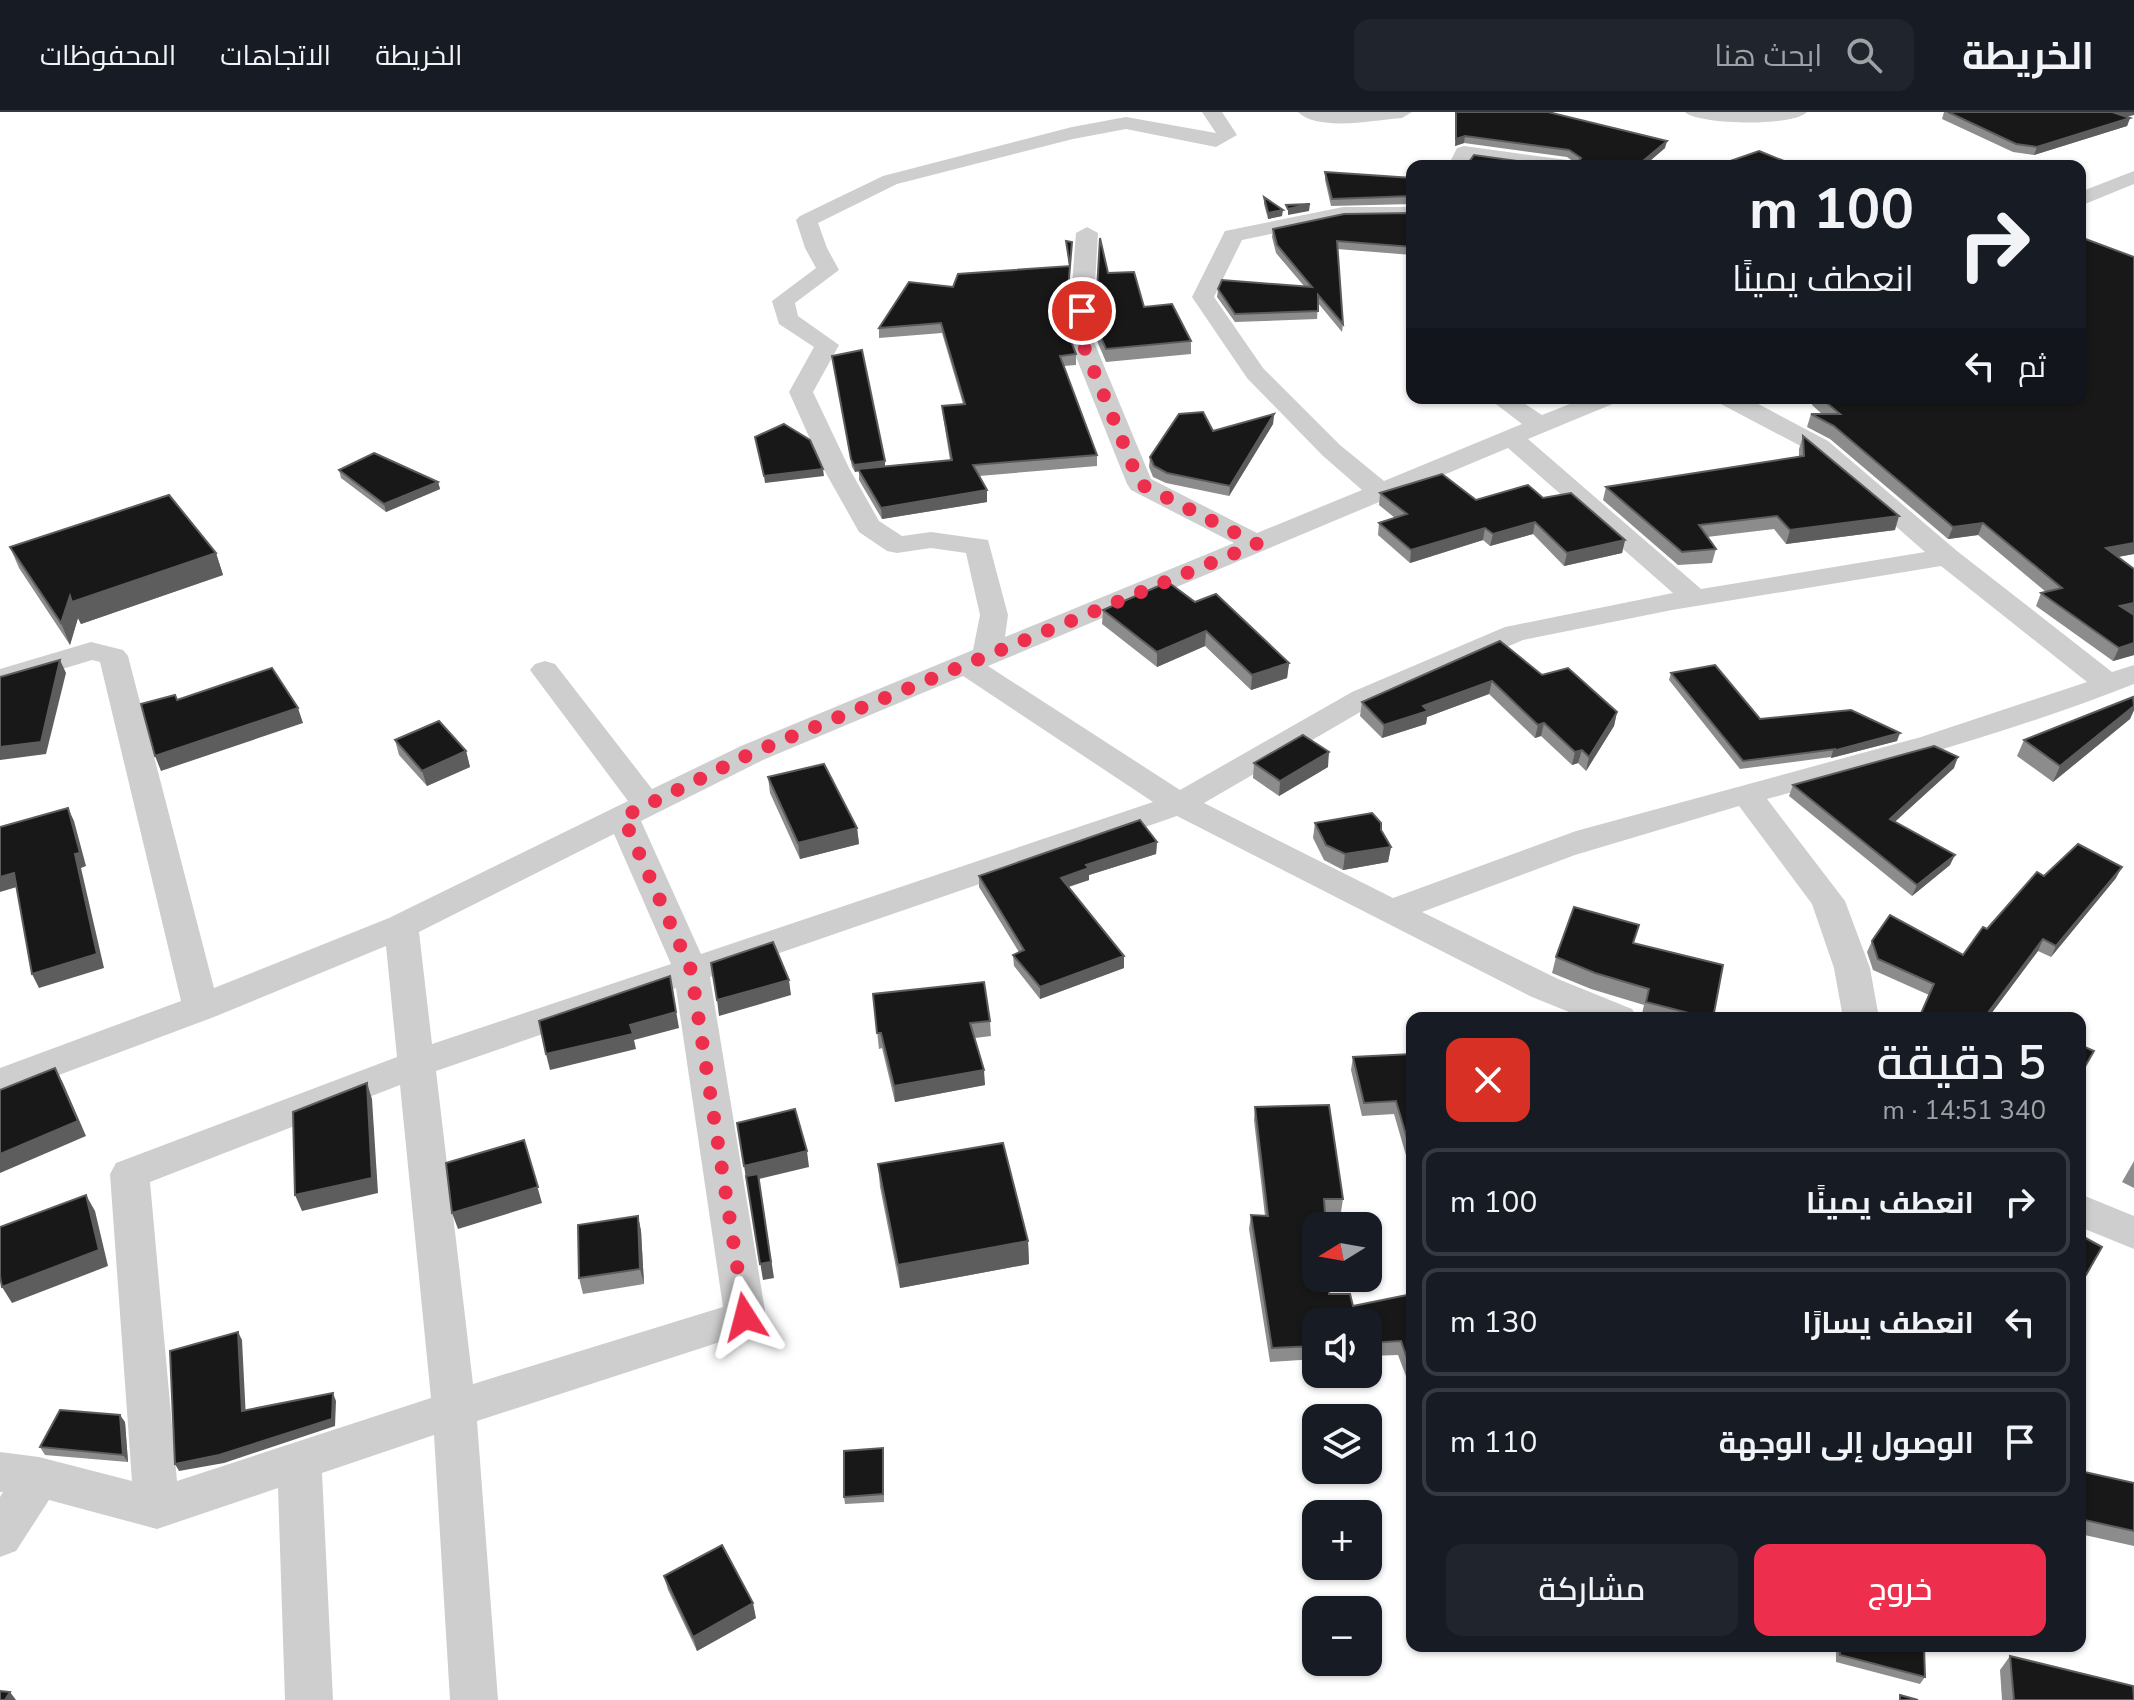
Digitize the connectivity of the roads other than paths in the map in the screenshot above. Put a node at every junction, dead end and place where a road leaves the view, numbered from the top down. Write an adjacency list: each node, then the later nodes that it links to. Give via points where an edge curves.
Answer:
1 (1212, 112): 21 (street, via 1227,135 1216,141 1126,123 1072,133 890,180 807,220 828,270 783,301 787,319 827,345 801,392 868,526 897,545 931,540 978,546 994,615)
2 (1308, 112): 3 (street, via 1325,118)
3 (1402, 112)
4 (1695, 112): 5 (street, via 1753,117)
5 (1797, 112)
6 (1461, 160): 7 (street, via 1464,152)
7 (1523, 160)
8 (2134, 177): 9 (street)
9 (2086, 197)
10 (1406, 212): 17 (street, via 1320,214 1233,236 1203,297 1255,373)
11 (1087, 233): 18 (street, via 1080,337 1140,484)
12 (1509, 404): 15 (street)
13 (1591, 404): 15 (street)
14 (1739, 404): 19 (street, via 1819,446)
15 (1540, 425): 16 (street)
16 (1510, 437): 17 (street); 20 (street)
17 (1381, 492): 18 (street)
18 (1257, 544): 21 (street)
19 (1947, 557): 20 (street); 24 (street)
20 (1695, 598): 26 (street, via 1515,633 1363,698)
21 (976, 659): 26 (street); 27 (street, via 752,753)
22 (545, 670): 27 (street)
23 (0, 679): 31 (street, via 91,651 113,656)
24 (2122, 679): 25 (street)
25 (1747, 794): 28 (street, via 1587,840); 33 (street, via 1828,901 1852,968)
26 (1179, 804): 28 (street); 30 (street)
27 (635, 811): 29 (street); 30 (street)
28 (1389, 912): 32 (street)
29 (401, 926): 31 (street); 34 (street)
30 (691, 970): 34 (street); 38 (street, via 745,1317)
31 (201, 1008): 35 (street)
32 (1604, 1012)
33 (1860, 1012)
34 (416, 1064): 38 (street); 41 (street, via 130,1174)
35 (0, 1083)
36 (2086, 1213): 37 (street)
37 (2134, 1233)
38 (454, 1409): 39 (street); 44 (street)
39 (299, 1460): 41 (street); 43 (street)
40 (20, 1475): 41 (street); 42 (street)
41 (157, 1508)
42 (0, 1536)
43 (309, 1700)
44 (474, 1700)

